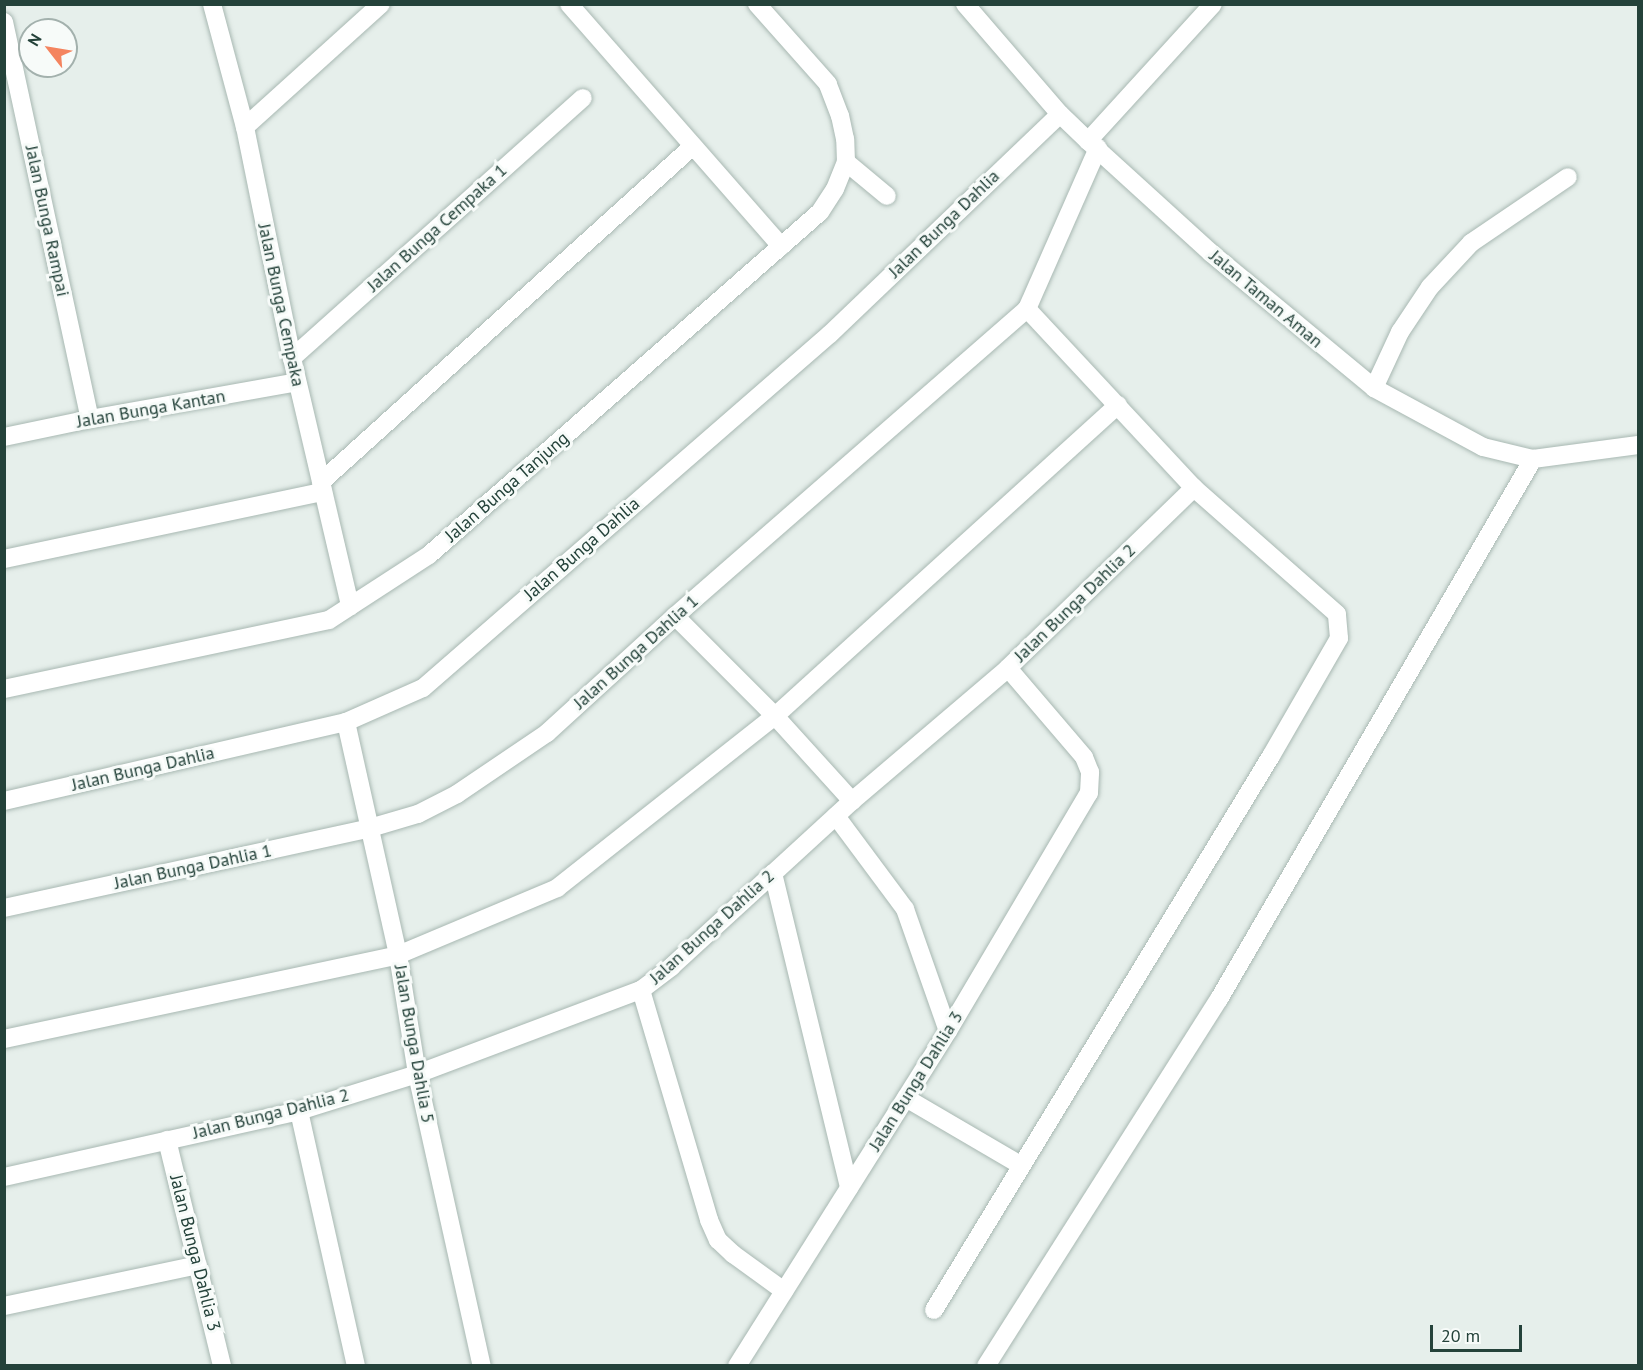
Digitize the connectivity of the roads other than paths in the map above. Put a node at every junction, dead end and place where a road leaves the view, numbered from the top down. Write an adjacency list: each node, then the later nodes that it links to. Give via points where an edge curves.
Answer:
1 (212, 4): 10 (street, Jalan Bunga Cempaka)
2 (381, 4): 10 (street)
3 (569, 4): 12 (street)
4 (757, 4): 13 (street, Jalan Bunga Tanjung, via 828,84 840,116)
5 (965, 4): 9 (street, Jalan Taman Aman)
6 (1213, 4): 11 (street, Jalan Bunga Dahlia 1)
7 (4, 22): 22 (street, Jalan Bunga Rampai)
8 (583, 98): 18 (street, Jalan Bunga Cempaka 1)
9 (1060, 114): 11 (street, Jalan Taman Aman); 34 (street, Jalan Bunga Dahlia, via 830,334 423,688)
10 (245, 127): 18 (street, Jalan Bunga Cempaka)
11 (1093, 145): 17 (street, Jalan Bunga Dahlia 1); 20 (street, Jalan Taman Aman, via 1210,253)
12 (693, 146): 16 (street); 26 (street)
13 (846, 162): 15 (street); 16 (street, Jalan Bunga Tanjung, via 836,189 820,212)
14 (1568, 177): 20 (street, via 1471,243 1430,287 1400,332)
15 (887, 196)
16 (781, 246): 29 (street, Jalan Bunga Tanjung, via 429,555)
17 (1027, 309): 21 (street); 30 (street, Jalan Bunga Dahlia 1)
18 (292, 358): 19 (street, Jalan Bunga Cempaka)
19 (297, 382): 22 (street, Jalan Bunga Kantan); 26 (street, Jalan Bunga Cempaka)
20 (1374, 388): 25 (street, Jalan Taman Aman, via 1484,447)
21 (1118, 405): 27 (street); 33 (street)
22 (90, 419): 23 (street, Jalan Bunga Kantan)
23 (4, 437)
24 (1638, 445): 25 (street, Jalan Taman Aman)
25 (1533, 459): 60 (street, via 1219,999)
26 (322, 487): 28 (street); 29 (street, Jalan Bunga Cempaka)
27 (1194, 488): 31 (street, Jalan Bunga Dahlia 2); 49 (street, via 1337,614 1340,638)
28 (4, 559)
29 (350, 606): 32 (street, Jalan Bunga Tanjung, via 329,620)
30 (675, 616): 33 (street); 38 (street, Jalan Bunga Dahlia 1, via 538,739 457,794 418,814)
31 (1008, 668): 36 (street, Jalan Bunga Dahlia 2); 43 (street, Jalan Bunga Dahlia 3, via 1084,757 1090,772 1089,793)
32 (4, 688)
33 (775, 716): 36 (street); 41 (street, via 557,888)
34 (346, 722): 35 (street, Jalan Bunga Dahlia); 38 (street, Jalan Bunga Dahlia 5)
35 (4, 801)
36 (852, 801): 37 (street, Jalan Bunga Dahlia 2)
37 (836, 816): 39 (street, Jalan Bunga Dahlia 2); 43 (street, via 905,909)
38 (370, 828): 40 (street, Jalan Bunga Dahlia 1); 41 (street, Jalan Bunga Dahlia 5)
39 (773, 873): 42 (street, Jalan Bunga Dahlia 2); 51 (street)
40 (4, 908)
41 (398, 955): 44 (street); 45 (street, Jalan Bunga Dahlia 5)
42 (641, 990): 45 (street, Jalan Bunga Dahlia 2); 53 (street, via 718,1240)
43 (948, 1031): 46 (street, Jalan Bunga Dahlia 3)
44 (4, 1040)
45 (417, 1074): 47 (street, Jalan Bunga Dahlia 2); 58 (street, Jalan Bunga Dahlia 5)
46 (906, 1098): 49 (street); 51 (street, Jalan Bunga Dahlia 3)
47 (298, 1111): 48 (street, Jalan Bunga Dahlia 2); 57 (street)
48 (167, 1140): 50 (street, Jalan Bunga Dahlia 2); 52 (street, Jalan Bunga Dahlia 3)
49 (1020, 1165): 55 (street)
50 (4, 1177)
51 (849, 1188): 53 (street, Jalan Bunga Dahlia 3)
52 (198, 1265): 54 (street); 56 (street, Jalan Bunga Dahlia 3)
53 (784, 1291): 59 (street, Jalan Bunga Dahlia 3)
54 (4, 1306)
55 (934, 1310)
56 (222, 1365)
57 (356, 1365)
58 (482, 1365)
59 (737, 1365)
60 (986, 1365)

